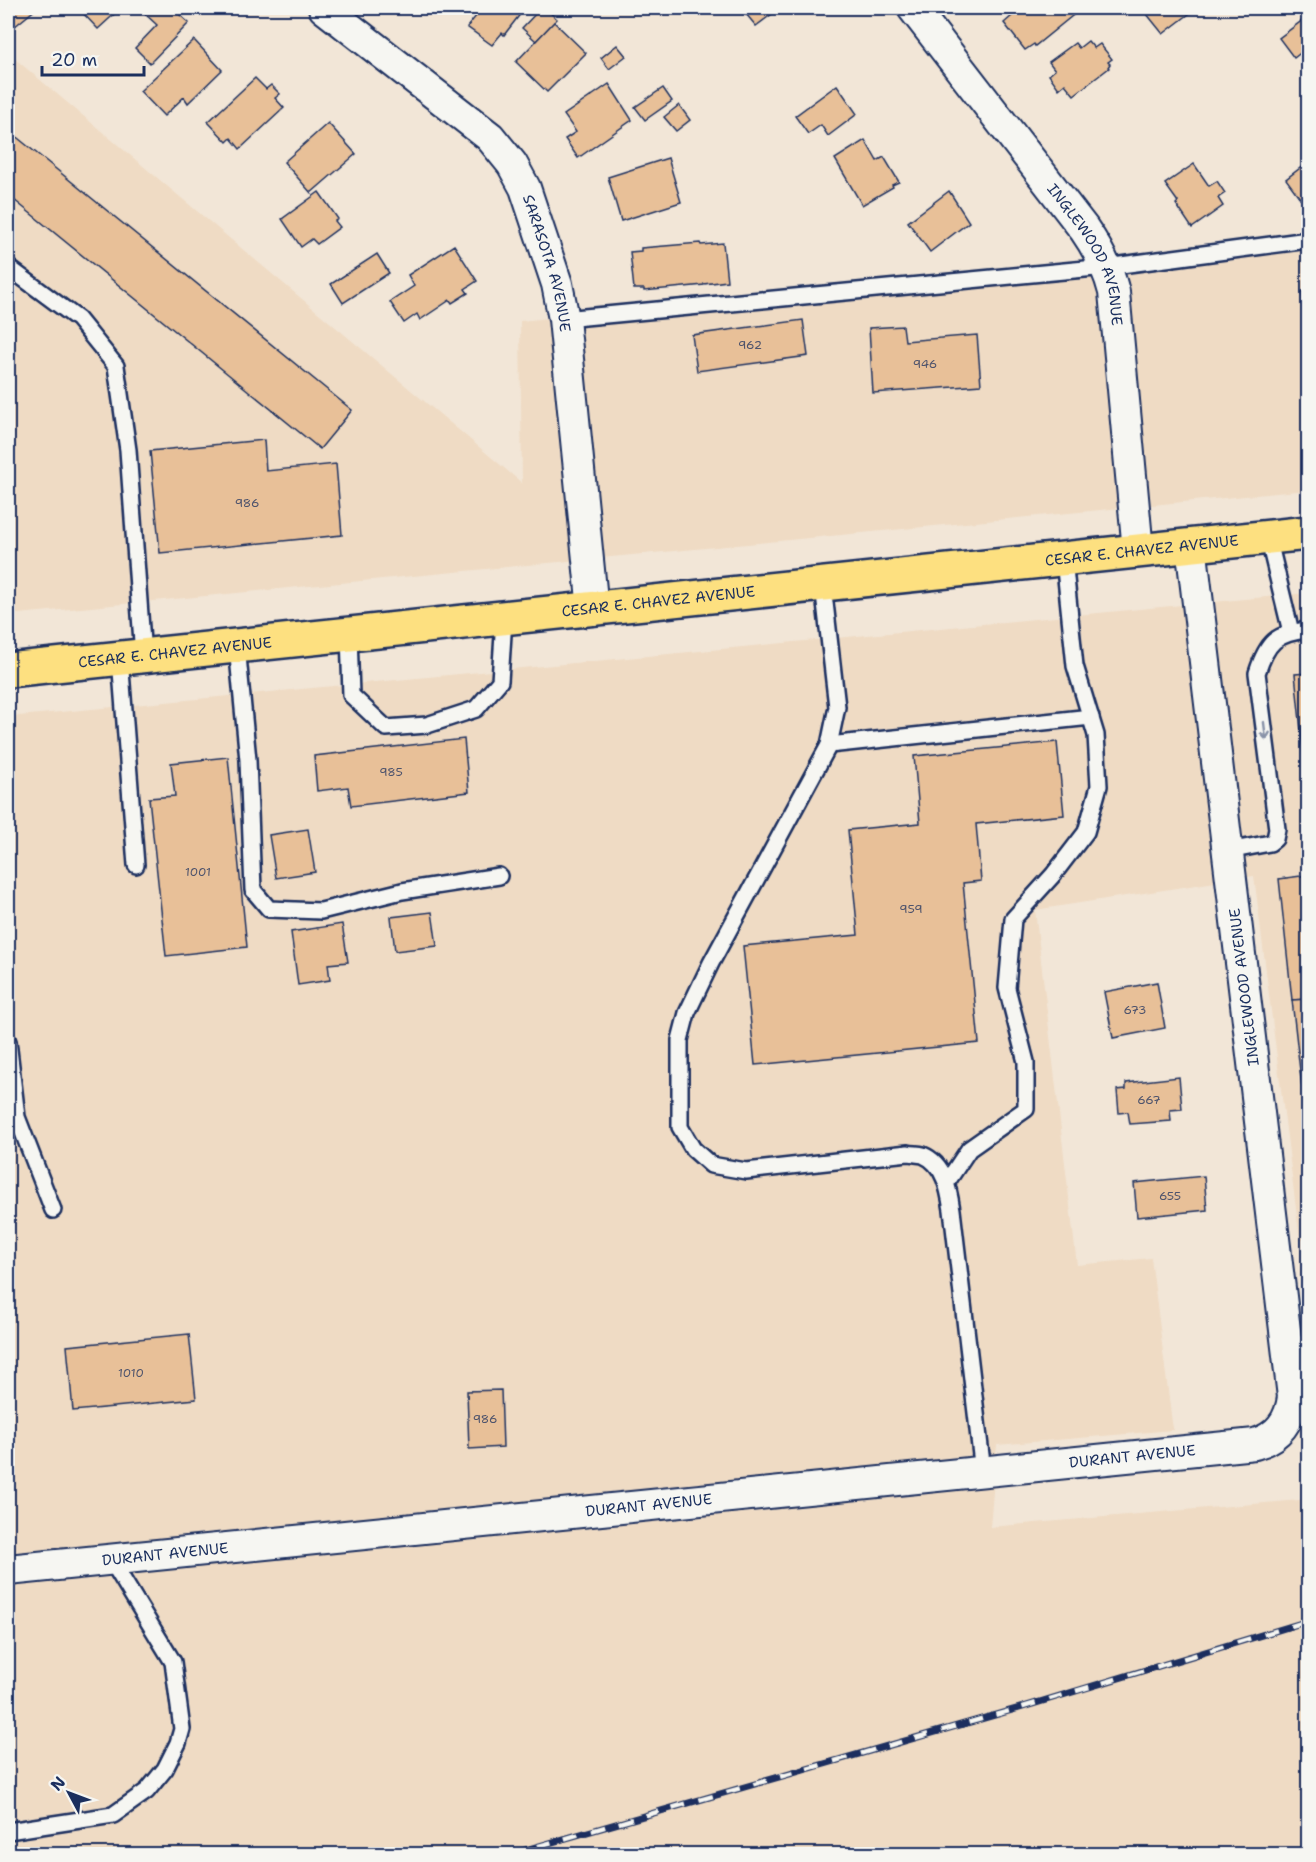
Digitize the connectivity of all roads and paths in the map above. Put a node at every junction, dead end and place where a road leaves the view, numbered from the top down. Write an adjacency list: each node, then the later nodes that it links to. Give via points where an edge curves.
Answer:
1 (324, 8): 6 (street, SARASOTA AVENUE, via 476,125 502,151 525,188 550,257)
2 (913, 8): 4 (street, INGLEWOOD AVENUE, via 1084,229)
3 (1308, 240): 4 (lane)
4 (1106, 267): 6 (lane); 10 (street, INGLEWOOD AVENUE, via 1114,292)
5 (10, 275): 19 (lane, via 78,320 116,366 128,450)
6 (564, 319): 13 (street, SARASOTA AVENUE)
7 (1308, 533): 8 (main road, CESAR E. CHAVEZ AVENUE)
8 (1268, 537): 9 (main road, CESAR E. CHAVEZ AVENUE); 16 (lane)
9 (1191, 545): 10 (main road, CESAR E. CHAVEZ AVENUE); 23 (street, INGLEWOOD AVENUE)
10 (1138, 551): 11 (main road, CESAR E. CHAVEZ AVENUE)
11 (1064, 559): 12 (main road, CESAR E. CHAVEZ AVENUE); 21 (lane, via 1075,666)
12 (823, 585): 13 (main road, CESAR E. CHAVEZ AVENUE); 22 (lane, via 837,707)
13 (593, 610): 14 (main road, CESAR E. CHAVEZ AVENUE)
14 (504, 619): 17 (main road, CESAR E. CHAVEZ AVENUE); 17 (lane, via 500,681 476,709 427,725 386,728 351,695)
15 (1308, 630): 16 (lane)
16 (1291, 632): 23 (lane, one-way to 23, via 1272,643 1257,673 1277,829 1275,839)
17 (349, 634): 18 (main road, CESAR E. CHAVEZ AVENUE)
18 (237, 646): 19 (main road, CESAR E. CHAVEZ AVENUE); 25 (lane, via 248,760 253,890 269,909 321,912 402,891)
19 (132, 657): 20 (main road, CESAR E. CHAVEZ AVENUE); 24 (lane)
20 (8, 670)
21 (1091, 717): 22 (lane); 27 (lane, via 1099,786 1086,832 1013,919 1007,988 1026,1062 1026,1109 969,1149)
22 (829, 745): 27 (lane, via 687,1013 680,1040 680,1127 693,1149 711,1165 746,1171 908,1153 923,1155 933,1162)
23 (1228, 851): 29 (street, INGLEWOOD AVENUE, via 1293,1397)
24 (136, 865)
25 (499, 876)
26 (8, 1041): 28 (lane, via 17,1117)
27 (947, 1182): 30 (lane)
28 (53, 1210)
29 (1282, 1427): 30 (street, DURANT AVENUE, via 1255,1444)
30 (983, 1472): 31 (street, DURANT AVENUE)
31 (111, 1560): 32 (street, DURANT AVENUE); 33 (lane, via 173,1662 182,1729 178,1743 165,1769 147,1791 113,1815)
32 (8, 1570)
33 (8, 1831)

